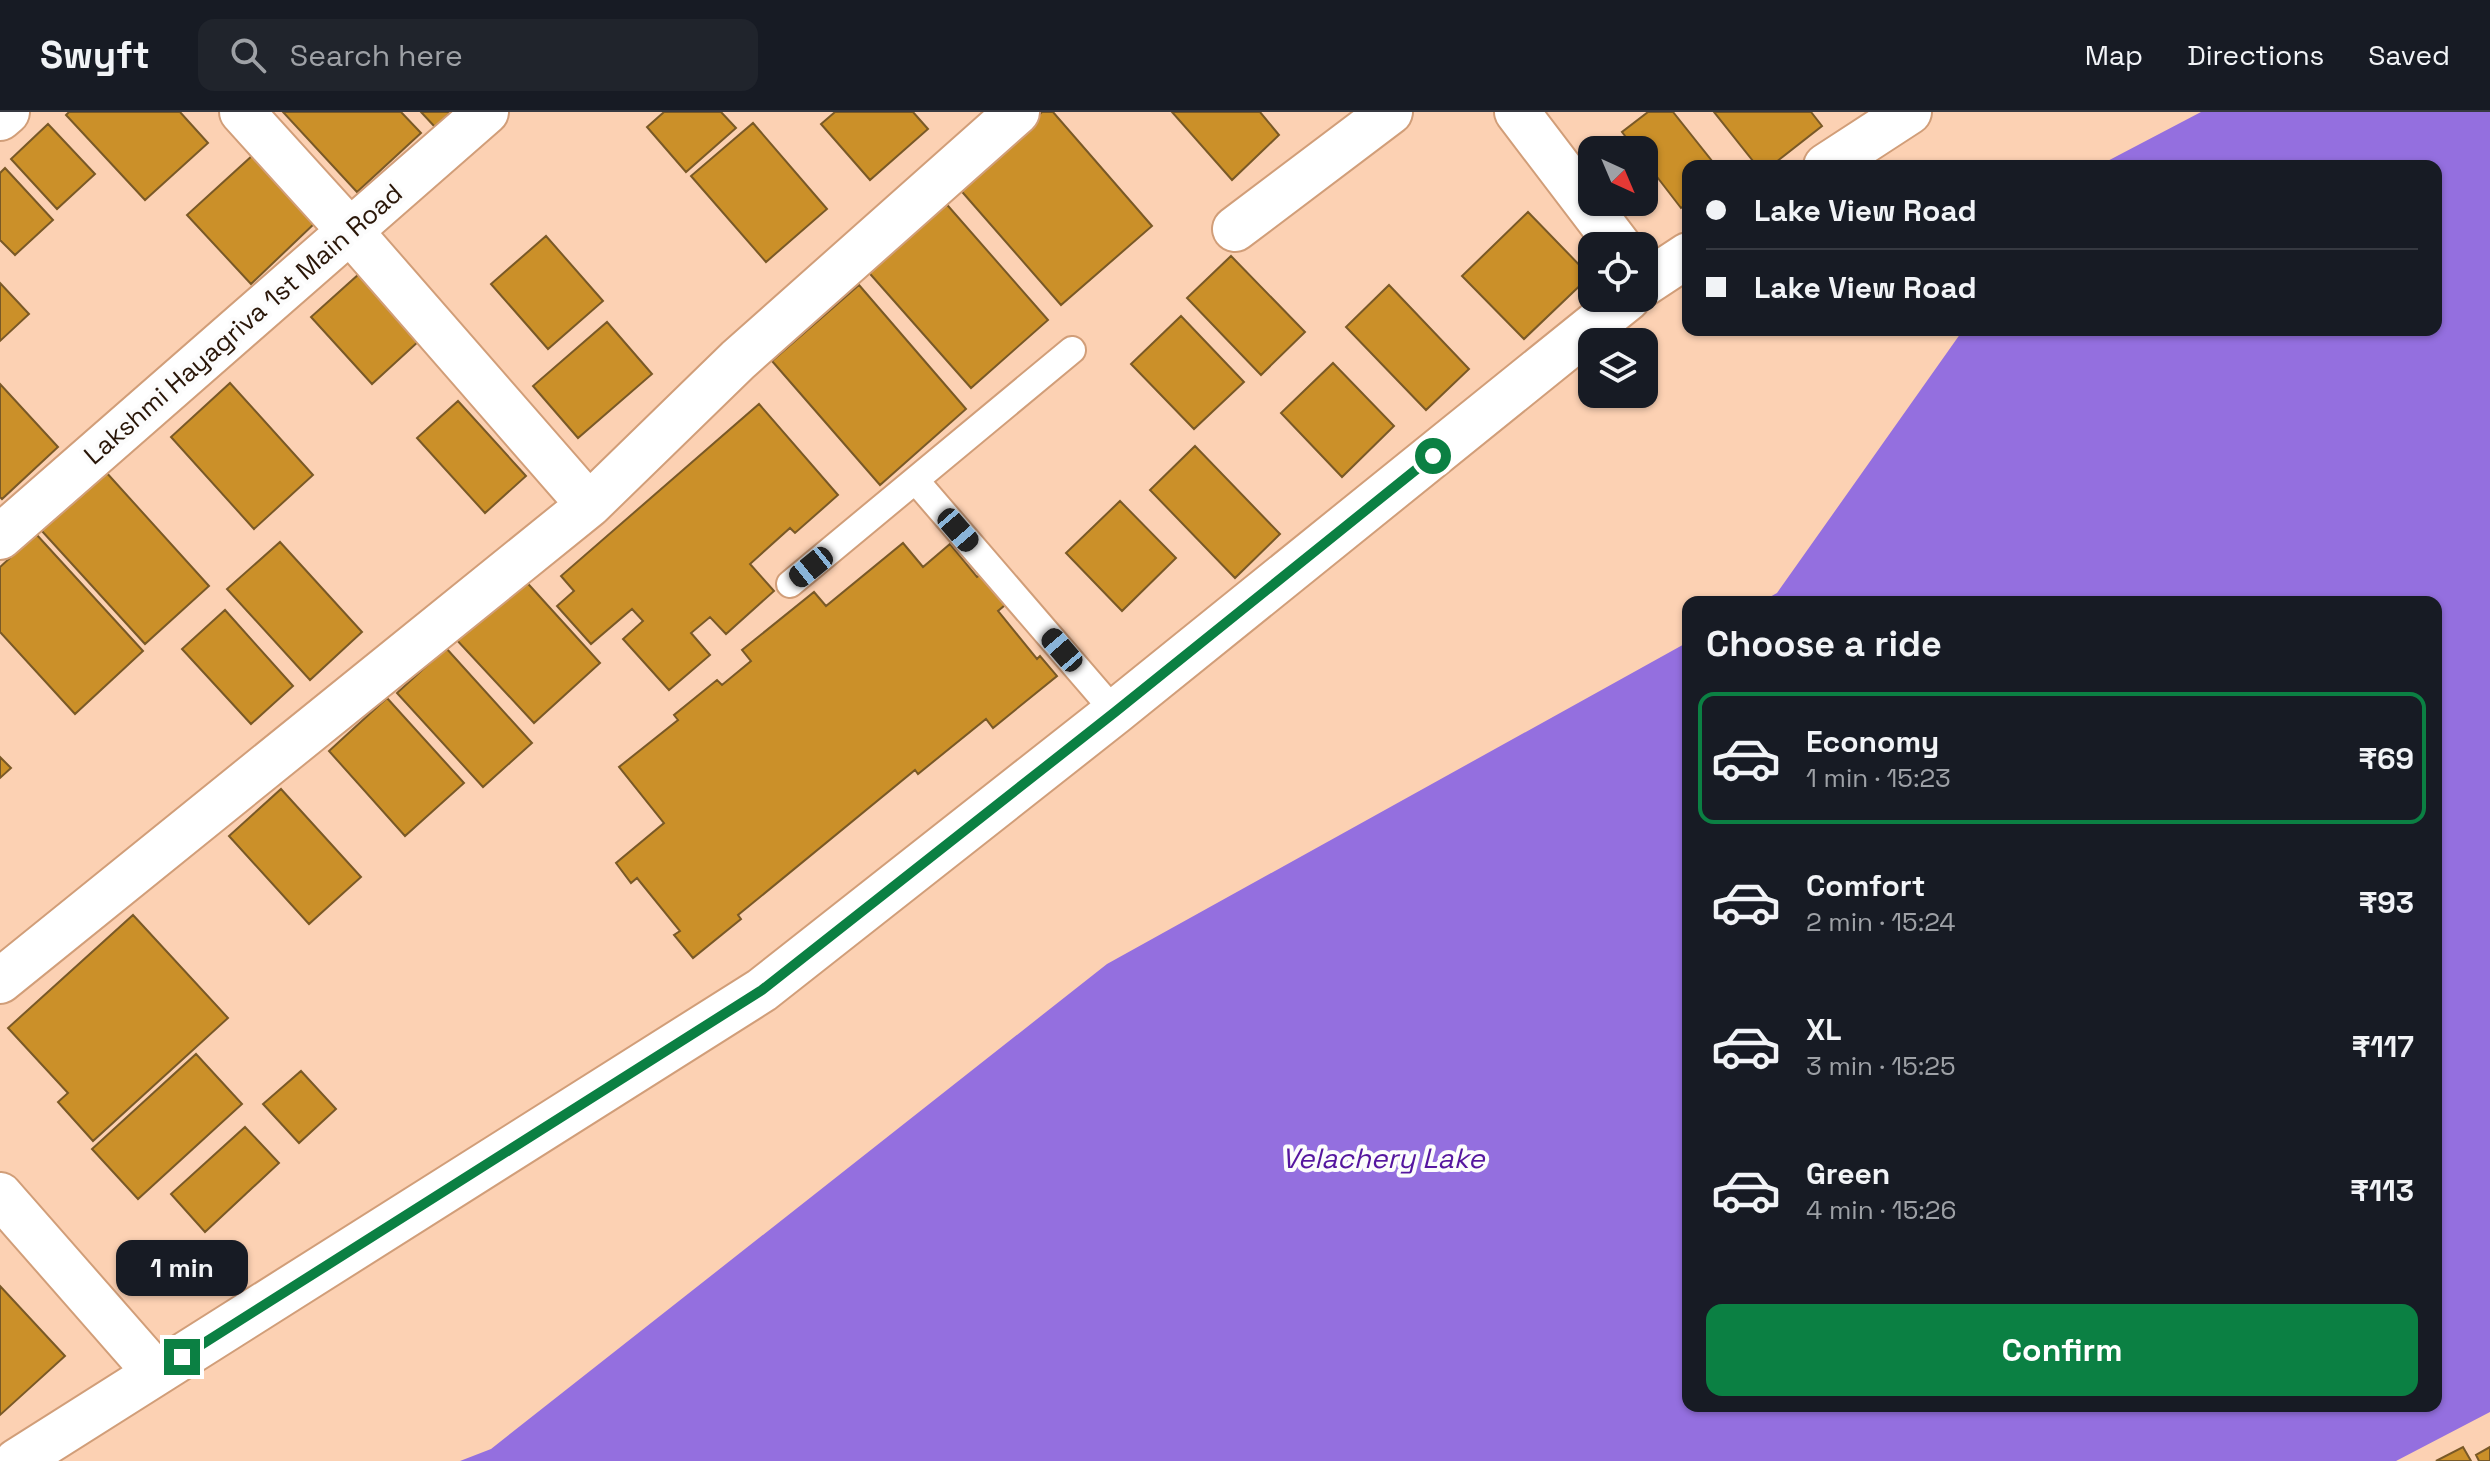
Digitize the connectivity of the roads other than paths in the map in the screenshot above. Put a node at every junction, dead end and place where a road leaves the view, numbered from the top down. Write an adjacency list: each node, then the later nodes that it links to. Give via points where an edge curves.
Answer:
1 (7, 112): 8 (street)
2 (242, 112): 11 (street)
3 (486, 112): 11 (street, Lakshmi Hayagriva 1st Main Road)
4 (1017, 112): 18 (street, via 738,360)
5 (1390, 112): 10 (street)
6 (1517, 112): 12 (street)
7 (1909, 112): 9 (street)
8 (0, 118)
9 (1835, 160)
10 (1235, 229)
11 (349, 230): 18 (street); 19 (street, Lakshmi Hayagriva 1st Main Road)
12 (1608, 232)
13 (1682, 259): 14 (street)
14 (1658, 275)
15 (1609, 312): 21 (street)
16 (1072, 350): 17 (lane)
17 (916, 481): 20 (lane); 21 (lane)
18 (589, 505): 22 (street)
19 (0, 537)
20 (790, 584)
21 (1115, 712): 24 (street, via 762,990)
22 (0, 981)
23 (0, 1195): 24 (street)
24 (156, 1373): 25 (street)
25 (17, 1461)

